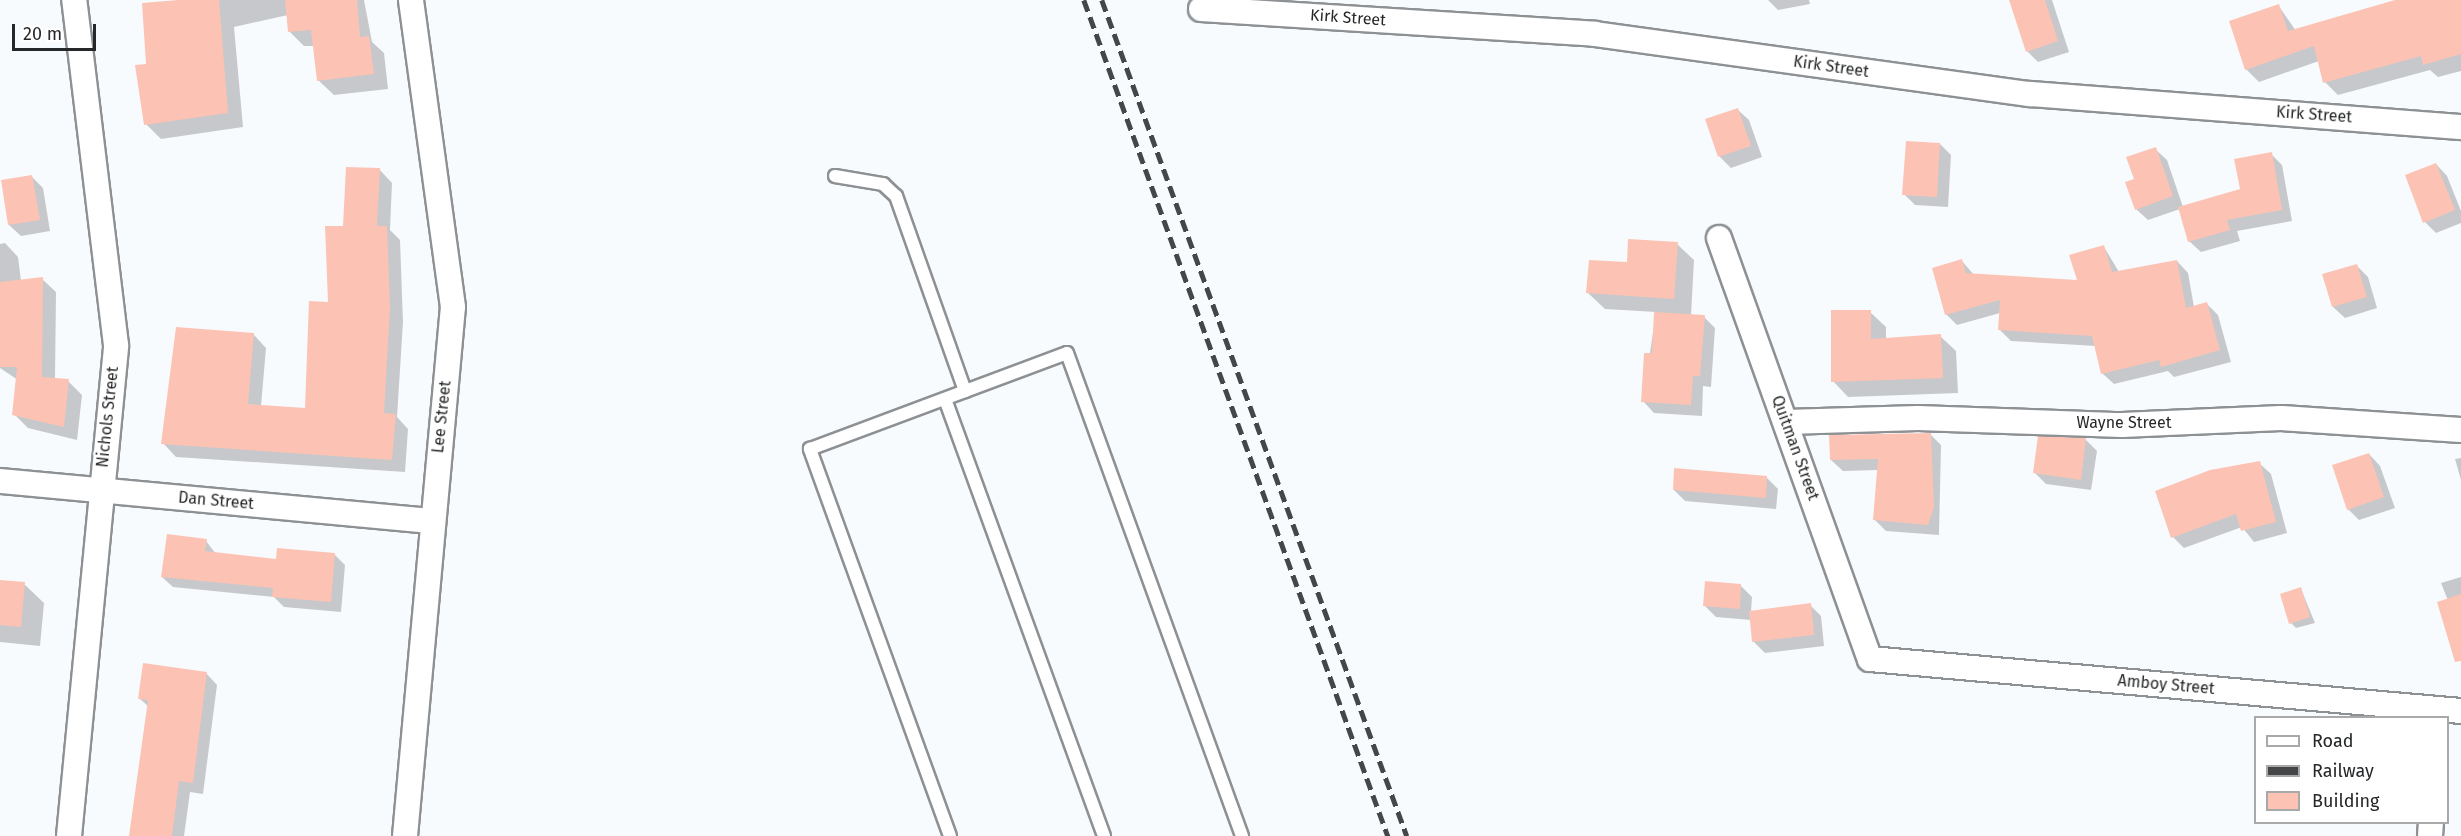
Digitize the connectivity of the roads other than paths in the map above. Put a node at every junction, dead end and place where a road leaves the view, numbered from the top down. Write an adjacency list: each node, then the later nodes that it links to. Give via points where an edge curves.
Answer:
1 (74, 0): 12 (street, Nichols Street, via 116,345)
2 (411, 0): 13 (street, Lee Street, via 453,307)
3 (1201, 9): 4 (street, Kirk Street, via 1595,34 2030,94)
4 (2461, 126)
5 (835, 176): 7 (lane, via 883,184 896,196)
6 (1719, 238): 9 (street, Quitman Street)
7 (966, 391): 8 (lane); 20 (lane, via 1067,353)
8 (945, 399): 18 (lane, via 810,449); 19 (lane)
9 (1786, 422): 10 (street, Wayne Street, via 1918,418 2122,425 2281,418); 14 (street, Quitman Street)
10 (2461, 430)
11 (0, 481): 12 (street, Dan Street)
12 (100, 491): 13 (street, Dan Street); 16 (street, Nichols Street)
13 (432, 521): 17 (street, Lee Street)
14 (1870, 659): 15 (street, Amboy Street)
15 (2448, 713)
16 (69, 836)
17 (405, 836)
18 (950, 836)
19 (1104, 836)
20 (1242, 836)

